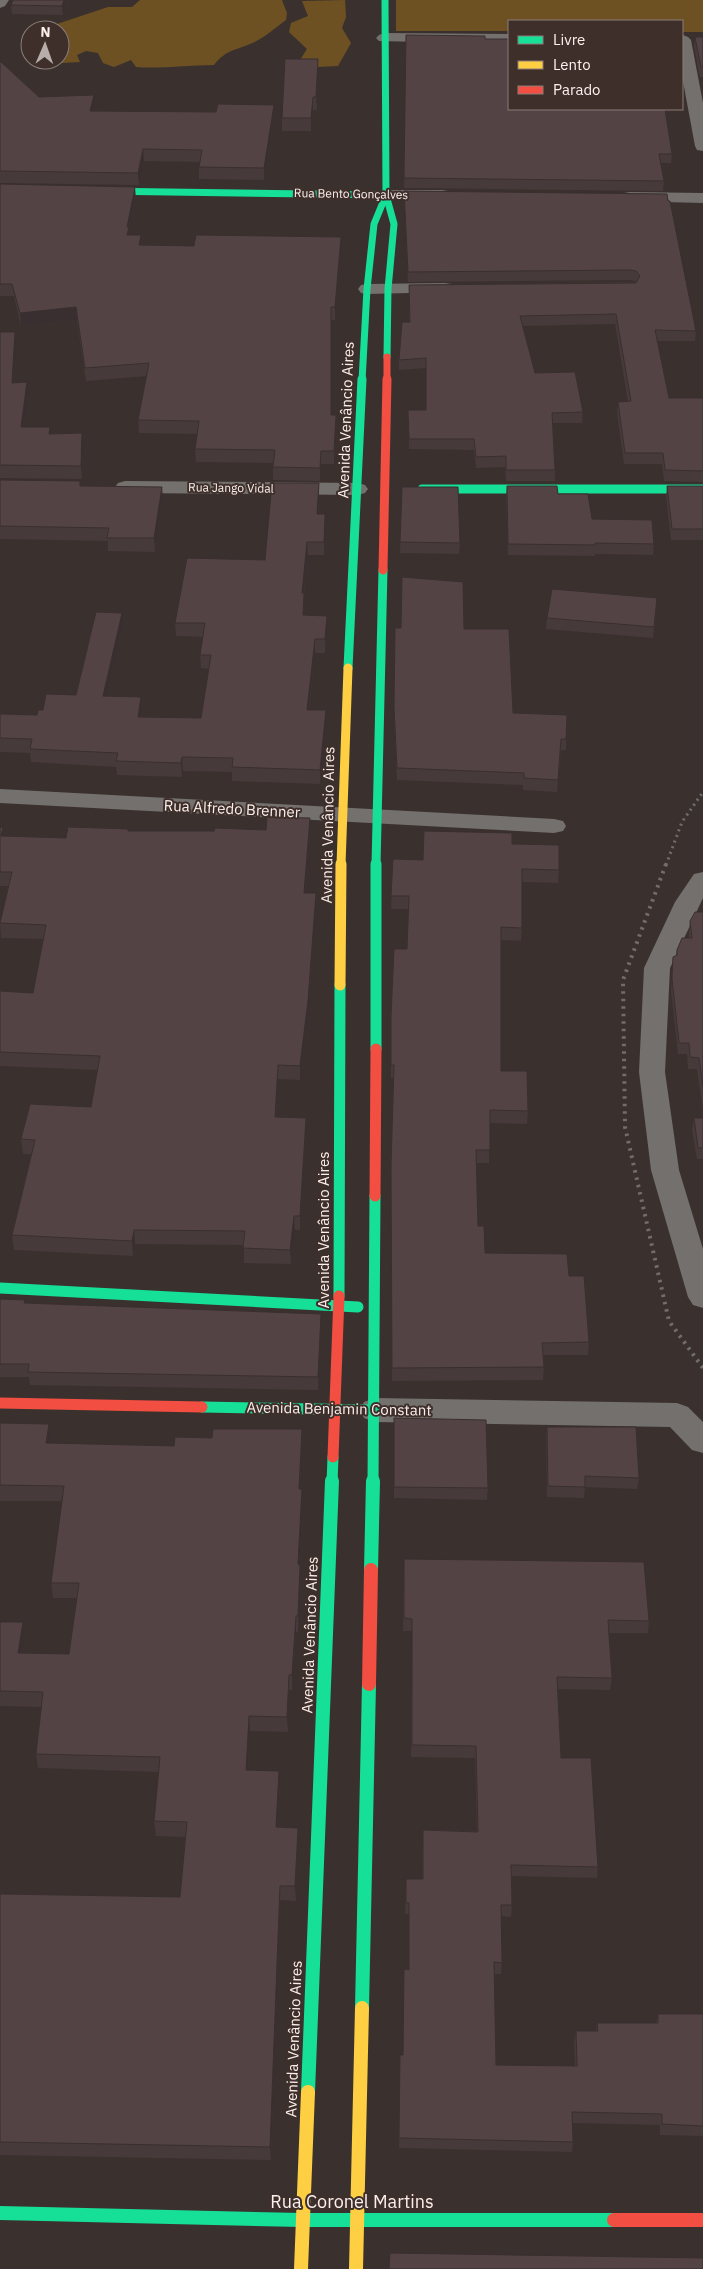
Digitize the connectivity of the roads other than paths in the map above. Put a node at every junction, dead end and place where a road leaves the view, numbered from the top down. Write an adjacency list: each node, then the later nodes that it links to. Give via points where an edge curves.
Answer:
1 (386, 0): 2 (main road, Avenida Venâncio Aires)
2 (384, 38): 3 (street); 9 (main road, Avenida Venâncio Aires)
3 (508, 38)
4 (683, 40): 5 (street)
5 (703, 40)
6 (683, 45): 7 (street)
7 (703, 146)
8 (89, 191): 9 (main road, Rua Bento Gonçalves)
9 (386, 195): 10 (street, Rua Bento Gonçalves); 14 (main road, Avenida Venâncio Aires, via 374,224); 15 (main road, Avenida Venâncio Aires, via 394,224)
10 (455, 196)
11 (614, 197): 12 (street)
12 (703, 198)
13 (465, 288): 15 (street)
14 (366, 289): 15 (street); 17 (main road, Avenida Venâncio Aires)
15 (388, 289): 17 (main road, Avenida Venâncio Aires)
16 (110, 487): 17 (street, Rua Jango Vidal)
17 (376, 489): 20 (main road, Avenida Venâncio Aires); 21 (main road, Avenida Venâncio Aires)
18 (414, 489): 19 (main road)
19 (703, 489)
20 (358, 621): 21 (main road); 23 (main road, Avenida Venâncio Aires)
21 (382, 622): 24 (main road, Avenida Venâncio Aires)
22 (0, 796): 23 (street, Rua Alfredo Brenner)
23 (342, 815): 24 (street, Rua Alfredo Brenner); 29 (main road, Avenida Venâncio Aires, via 345,1073)
24 (376, 816): 25 (street, Rua Alfredo Brenner); 30 (main road, Avenida Venâncio Aires, via 371,1073)
25 (554, 826)
26 (703, 880): 28 (street, via 687,902 658,968 652,1072 665,1170)
27 (0, 1288): 29 (main road)
28 (703, 1297)
29 (339, 1306): 30 (main road); 32 (main road, Avenida Venâncio Aires)
30 (375, 1308): 33 (main road, Avenida Venâncio Aires)
31 (0, 1403): 32 (main road, Avenida Benjamin Constant)
32 (334, 1409): 33 (main road, Avenida Benjamin Constant); 36 (main road, Avenida Venâncio Aires)
33 (375, 1410): 34 (street, Avenida Benjamin Constant, via 677,1415); 38 (main road, Avenida Venâncio Aires)
34 (703, 1441)
35 (0, 2213): 36 (main road, Rua Coronel Martins)
36 (302, 2220): 38 (main road, Rua Coronel Martins); 39 (main road, Avenida Venâncio Aires)
37 (703, 2220): 38 (main road, Rua Coronel Martins)
38 (357, 2221): 40 (main road, Avenida Venâncio Aires)
39 (301, 2269)
40 (356, 2269)

